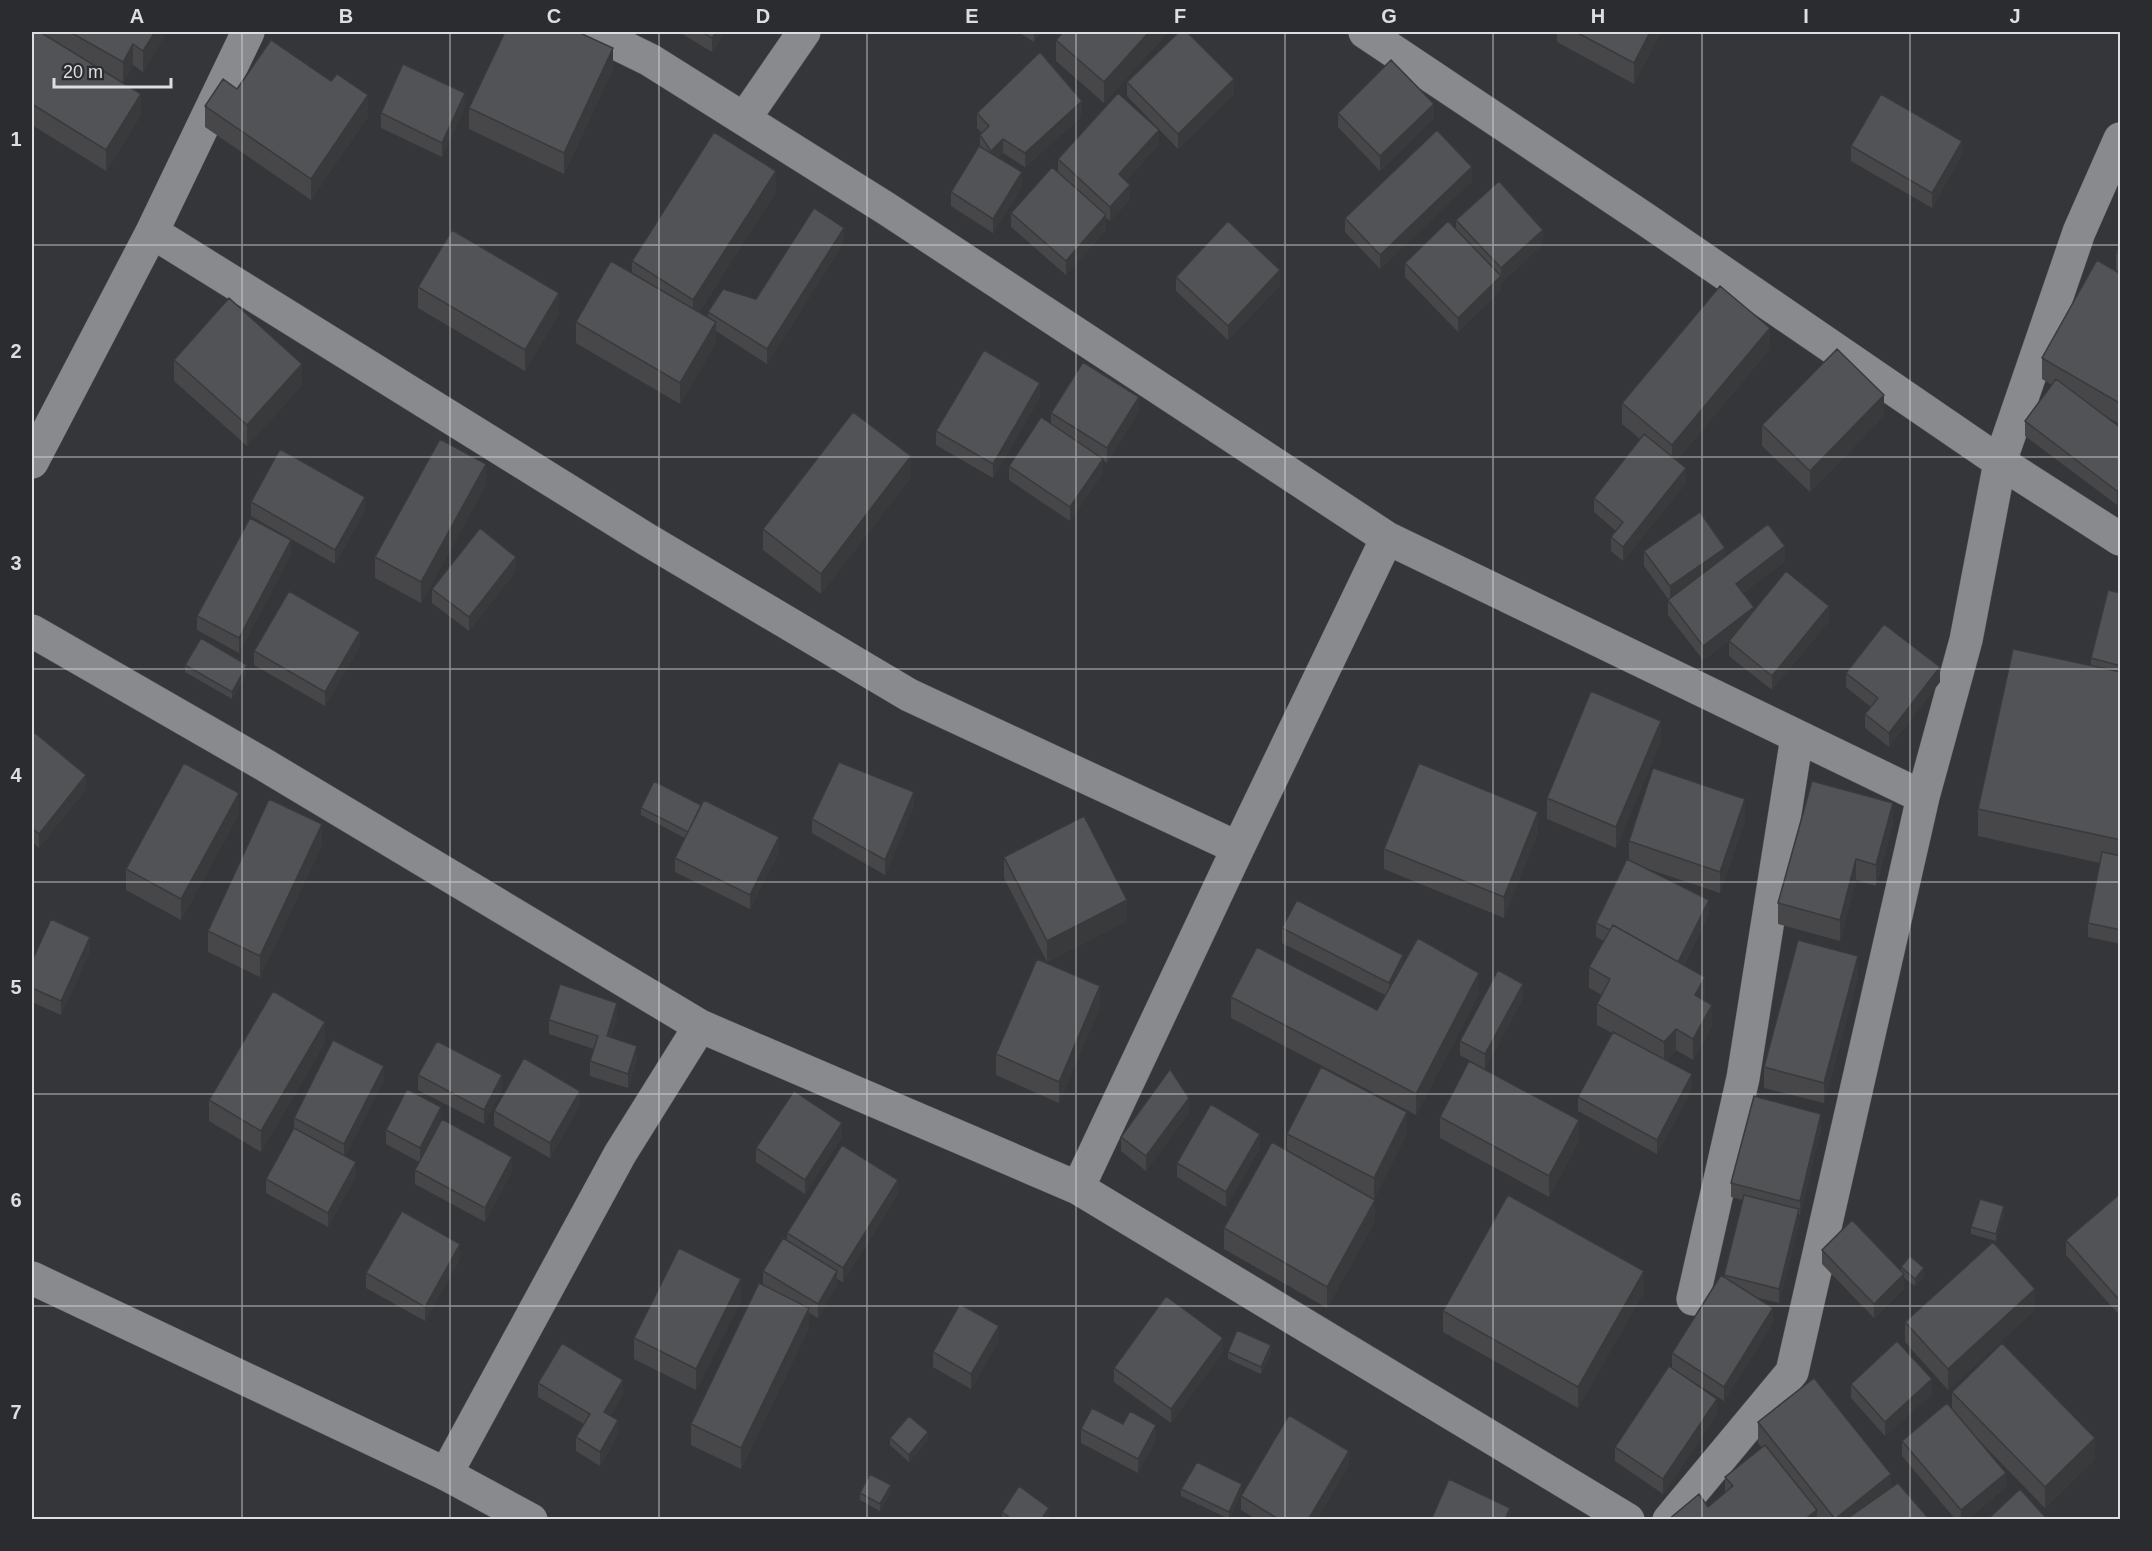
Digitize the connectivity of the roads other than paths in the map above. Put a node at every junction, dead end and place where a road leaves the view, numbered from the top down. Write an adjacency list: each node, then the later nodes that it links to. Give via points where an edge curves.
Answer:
1 (248, 32): 7 (street)
2 (593, 32): 5 (street, via 650,60)
3 (804, 32): 5 (street)
4 (1365, 32): 9 (street)
5 (744, 119): 10 (street, via 887,208)
6 (2121, 139): 9 (street, via 2079,232)
7 (152, 232): 8 (street); 15 (street, via 646,539 909,694)
8 (32, 462)
9 (2000, 462): 11 (street); 14 (street, via 1966,640)
10 (1387, 538): 13 (street); 15 (street)
11 (2121, 539)
12 (32, 631): 16 (street, via 263,764)
13 (1797, 737): 14 (street); 19 (street, via 1743,1078)
14 (1923, 797): 23 (street, via 1792,1372)
15 (1238, 848): 17 (street)
16 (700, 1026): 17 (street); 20 (street, via 620,1154)
17 (1078, 1188): 22 (street)
18 (32, 1278): 20 (street)
19 (1693, 1299)
20 (446, 1474): 21 (street)
21 (531, 1520)
22 (1628, 1520)
23 (1669, 1520)

